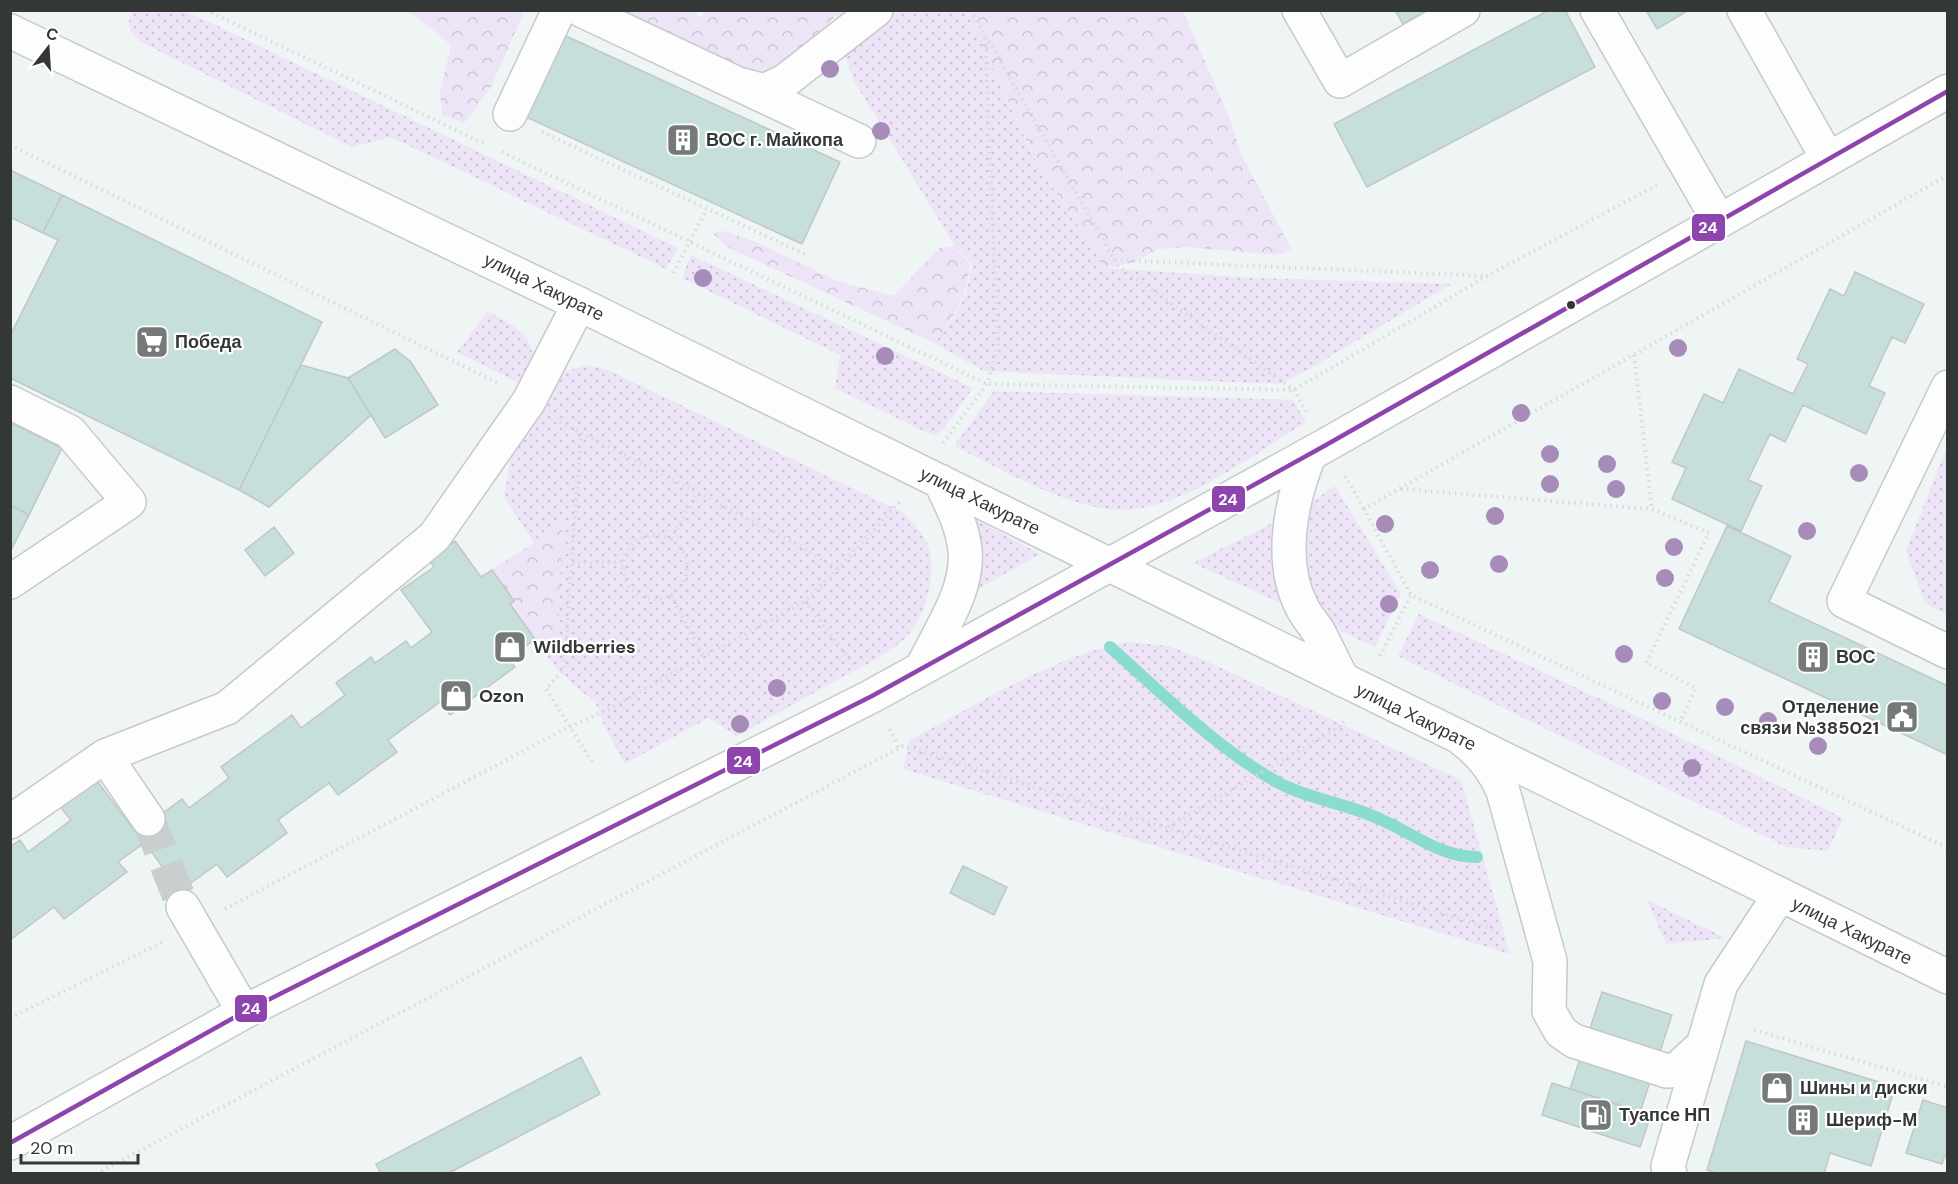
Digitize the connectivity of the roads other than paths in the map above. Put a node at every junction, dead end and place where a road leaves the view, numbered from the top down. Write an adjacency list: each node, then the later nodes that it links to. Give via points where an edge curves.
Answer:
1 (559, 10): 11 (main road)
2 (581, 10): 9 (main road)
3 (876, 10): 9 (main road, via 785,81 764,91)
4 (1299, 10): 5 (main road, via 1340,81)
5 (1462, 10)
6 (1597, 10): 14 (main road)
7 (1744, 10): 13 (main road)
8 (10, 31): 15 (main road, улица Хакурате)
9 (740, 85): 12 (main road)
10 (1947, 91): 13 (main road)
11 (510, 114)
12 (860, 141)
13 (1828, 159): 14 (main road)
14 (1719, 221): 18 (main road)
15 (579, 304): 19 (main road, улица Хакурате); 26 (main road, via 529,401 434,537 227,708)
16 (1947, 387): 22 (main road, via 1844,601)
17 (10, 402): 21 (main road, via 70,432 129,502)
18 (1310, 454): 20 (main road); 24 (main road, via 1292,521 1293,578 1301,606)
19 (931, 476): 20 (main road, улица Хакурате); 23 (main road, via 960,528 965,551 957,592)
20 (1110, 565): 23 (main road); 24 (main road, улица Хакурате)
21 (10, 582)
22 (1947, 652)
23 (922, 668): 32 (main road)
24 (1343, 680): 25 (main road, улица Хакурате)
25 (1462, 739): 29 (main road, улица Хакурате); 33 (main road, via 1478,750 1503,791 1550,961 1548,1011 1561,1032 1574,1041 1666,1071 1676,1070)
26 (105, 756): 27 (main road); 28 (main road)
27 (148, 819)
28 (10, 822)
29 (1779, 896): 31 (main road, улица Хакурате); 33 (main road, via 1721,984)
30 (189, 916): 32 (main road)
31 (1947, 976)
32 (244, 1012): 34 (main road)
33 (1702, 1045): 35 (main road, via 1668,1166)
34 (10, 1143)
35 (1670, 1173)

